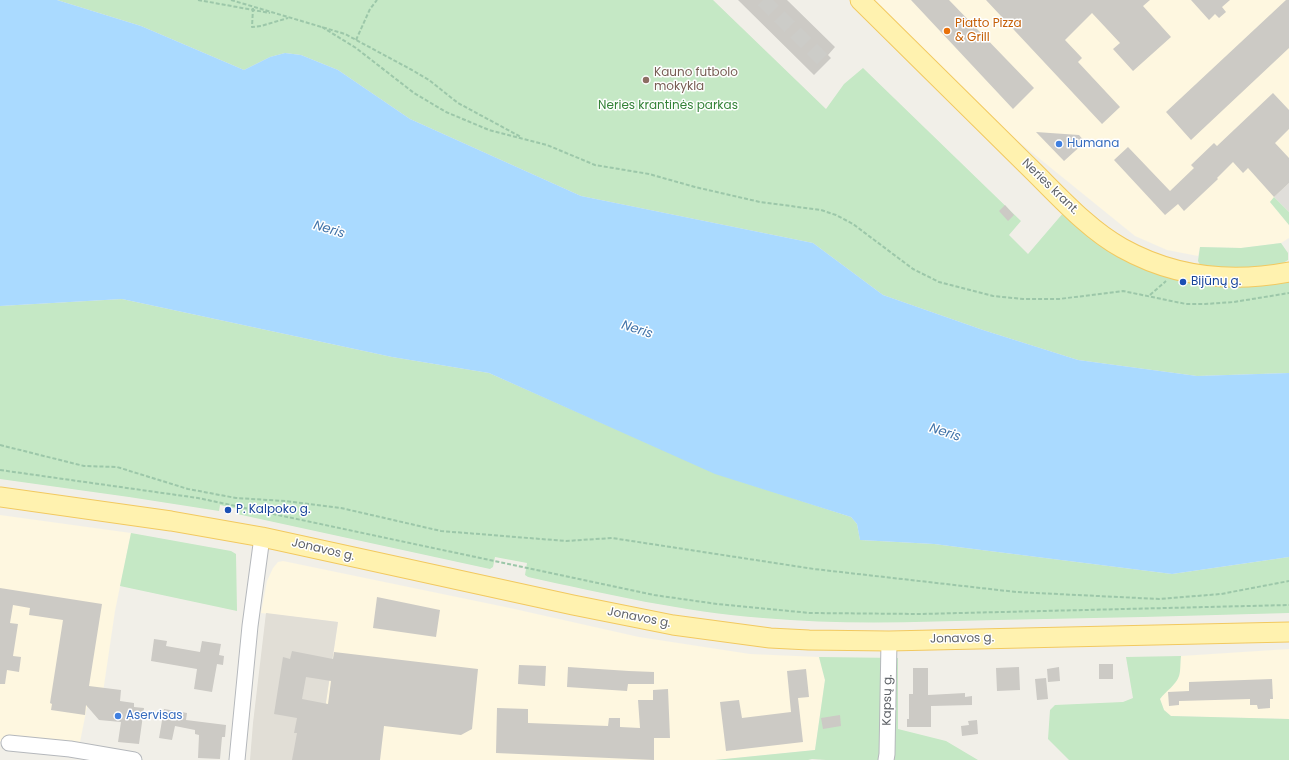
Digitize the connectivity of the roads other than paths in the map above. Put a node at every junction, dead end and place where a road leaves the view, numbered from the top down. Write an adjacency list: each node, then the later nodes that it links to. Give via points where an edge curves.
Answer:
1 (860, 0): 2 (main road, Neries krant., via 1065,201 1102,235 1121,248 1174,268 1215,277 1244,278)
2 (1289, 272)
3 (0, 497): 4 (main road, Jonavos g., via 171,521)
4 (262, 537): 6 (main road, Jonavos g., via 499,590 673,625 770,638); 9 (street, via 250,626)
5 (1289, 632): 6 (main road, Jonavos g.)
6 (889, 641): 10 (street, Kapsų g.)
7 (9, 743): 8 (street, via 70,749)
8 (134, 760)
9 (237, 760)
10 (886, 760)

